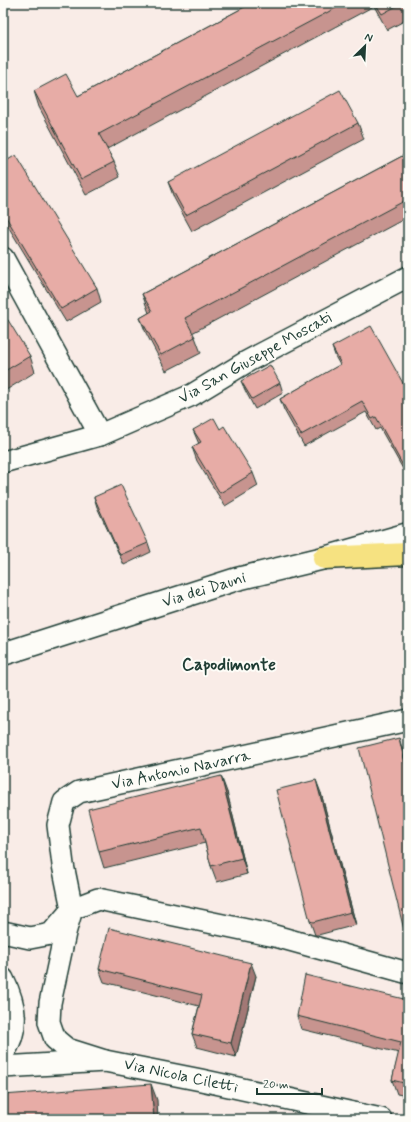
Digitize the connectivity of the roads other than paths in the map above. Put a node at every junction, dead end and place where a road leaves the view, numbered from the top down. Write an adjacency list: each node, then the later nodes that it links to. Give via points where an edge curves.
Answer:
1 (3, 258): 3 (street)
2 (408, 277): 3 (street, Via San Giuseppe Moscati, via 248,361 192,395)
3 (100, 435): 4 (street, Via San Giuseppe Moscati)
4 (3, 462)
5 (408, 534): 7 (main road, Via dei Dauni)
6 (408, 554): 7 (highway)
7 (324, 558): 8 (main road, Via dei Dauni, via 238,579)
8 (3, 654)
9 (408, 720): 10 (street, Via Antonio Navarra, via 79,792 64,802 58,825)
10 (72, 909): 11 (street, via 52,934 30,938); 12 (street, via 98,899 275,936); 15 (street, Via Antonio Navarra, via 50,1003 49,1022 55,1039 67,1049)
11 (3, 932)
12 (408, 973)
13 (3, 979): 14 (street, via 11,996 15,1016 13,1031)
14 (3, 1054)
15 (105, 1060): 16 (street, Via Nicola Ciletti); 17 (street, Via Nicola Ciletti)
16 (3, 1066)
17 (381, 1119)

